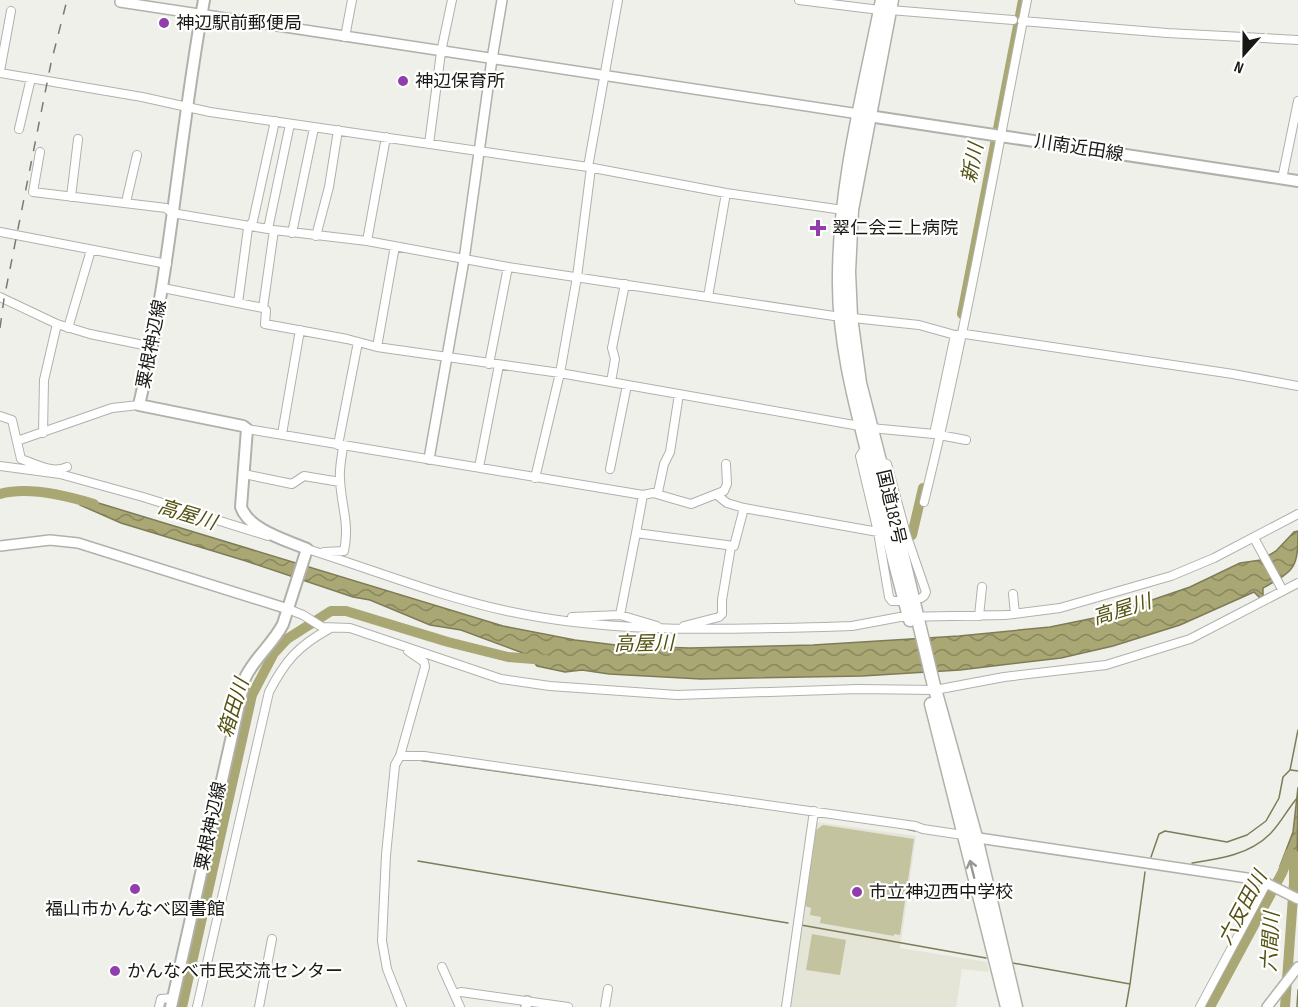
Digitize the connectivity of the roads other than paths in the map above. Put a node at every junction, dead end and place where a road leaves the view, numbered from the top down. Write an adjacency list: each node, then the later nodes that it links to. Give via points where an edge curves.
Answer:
1 (204, 0): 11 (main road, 粟根神辺線)
2 (352, 0): 14 (street)
3 (452, 0): 16 (street)
4 (502, 0): 17 (street)
5 (618, 0): 19 (street)
6 (799, 0): 9 (street)
7 (1027, 0): 13 (street)
8 (120, 2): 11 (street)
9 (886, 5): 12 (street); 23 (highway, 国道182号)
10 (11, 11): 18 (street)
11 (201, 15): 14 (street); 22 (main road, 粟根神辺線)
12 (1013, 20)
13 (1022, 21): 15 (street); 29 (street)
14 (345, 37): 16 (street)
15 (1298, 40)
16 (441, 52): 17 (street); 32 (street)
17 (492, 59): 19 (street); 33 (street)
18 (0, 72): 20 (street)
19 (604, 76): 23 (street); 36 (street)
20 (31, 78): 22 (street); 27 (street)
21 (1298, 101): 37 (street)
22 (186, 108): 24 (street); 43 (main road, 粟根神辺線)
23 (865, 115): 29 (main road, 川南近田線); 42 (highway, 国道182号); 62 (highway, 国道182号, via 852,210)
24 (275, 121): 25 (street); 44 (street)
25 (290, 124): 26 (street); 45 (street)
26 (314, 128): 28 (street); 47 (street)
27 (19, 129)
28 (338, 130): 30 (street); 48 (street)
29 (996, 136): 37 (main road, 川南近田線); 66 (street)
30 (386, 137): 32 (street); 49 (street)
31 (78, 139): 40 (street)
32 (429, 144): 33 (street)
33 (479, 151): 36 (street); 52 (street)
34 (40, 152): 40 (street, via 33,192)
35 (136, 154): 41 (street)
36 (590, 167): 39 (street); 55 (street)
37 (1281, 179): 38 (main road, 川南近田線)
38 (1298, 182)
39 (726, 193): 42 (street); 59 (street)
40 (71, 197): 41 (street)
41 (126, 202): 43 (street, via 166,208)
42 (843, 210): 62 (highway, 国道182号, via 838,278)
43 (172, 213): 44 (street); 53 (main road, 粟根神辺線)
44 (251, 225): 45 (street); 60 (street)
45 (271, 230): 47 (street); 61 (street)
46 (0, 232): 51 (street)
47 (292, 233): 48 (street)
48 (316, 236): 49 (street)
49 (367, 241): 50 (street)
50 (394, 246): 52 (street); 69 (street)
51 (91, 250): 53 (street); 64 (street)
52 (464, 260): 54 (street); 70 (street)
53 (167, 264): 57 (main road, 粟根神辺線)
54 (508, 267): 55 (street); 71 (street)
55 (577, 277): 56 (street); 73 (street)
56 (625, 284): 59 (street); 74 (street, via 612,348 615,359)
57 (163, 288): 60 (street); 68 (main road, 粟根神辺線)
58 (0, 297): 63 (street)
59 (708, 297): 62 (street)
60 (238, 303): 61 (street)
61 (262, 308): 65 (street, via 266,310 265,324)
62 (846, 316): 66 (street, via 919,325); 80 (highway, 国道182号)
63 (57, 324): 64 (street); 82 (street, via 44,380)
64 (68, 328): 68 (street)
65 (300, 330): 67 (street); 83 (street)
66 (959, 335): 76 (street); 84 (street)
67 (358, 342): 69 (street); 87 (street)
68 (153, 347): 78 (main road, 粟根神辺線)
69 (377, 347): 70 (street)
70 (448, 357): 71 (street); 89 (street)
71 (489, 364): 72 (street)
72 (499, 365): 73 (street); 94 (street)
73 (560, 373): 74 (street); 97 (street)
74 (611, 382): 75 (street)
75 (627, 385): 77 (street); 95 (street)
76 (1298, 386)
77 (679, 394): 80 (street); 99 (street, via 670,452 657,492)
78 (139, 405): 81 (main road, 粟根神辺線); 82 (street, via 112,408)
79 (0, 416): 86 (street, via 12,420)
80 (866, 427): 84 (street); 88 (highway, 国道182号); 90 (highway, 国道182号)
81 (248, 429): 83 (street); 96 (main road)
82 (43, 433): 86 (street)
83 (282, 434): 87 (street)
84 (937, 435): 85 (street); 102 (street)
85 (966, 440)
86 (17, 441): 93 (street, via 21,459 51,470)
87 (341, 445): 89 (street); 98 (street)
88 (866, 447): 105 (street, via 860,456); 122 (highway, 国道182号)
89 (429, 459): 94 (street)
90 (880, 461): 116 (street, via 887,464 926,592); 122 (highway, 国道182号)
91 (726, 464): 101 (street, via 727,484)
92 (0, 466): 107 (street, via 70,477)
93 (67, 467)
94 (479, 467): 97 (street)
95 (610, 469)
96 (244, 474): 98 (street, via 292,484 304,476); 107 (main road, via 244,516)
97 (535, 478): 100 (street)
98 (340, 482): 111 (street, via 347,537 344,551)
99 (653, 493): 100 (street); 101 (street, via 691,504)
100 (644, 495): 106 (street)
101 (717, 495): 103 (street)
102 (924, 502)
103 (744, 508): 105 (street); 110 (street, via 734,546)
104 (1298, 514): 108 (street)
105 (878, 532): 117 (street, via 889,597)
106 (636, 533): 110 (street); 120 (street)
107 (278, 537): 111 (main road)
108 (1256, 540): 114 (street); 119 (street, via 1171,576 1111,595)
109 (0, 546): 118 (street, via 50,540 78,543)
110 (730, 546): 126 (street, via 722,614)
111 (310, 551): 118 (main road, 粟根神辺線); 123 (street, via 434,592 505,611)
112 (1298, 584): 114 (street)
113 (982, 587): 121 (street)
114 (1282, 589): 128 (street, via 1190,639 1106,664)
115 (1012, 594): 119 (street)
116 (921, 598)
117 (898, 601)
118 (288, 607): 124 (street); 139 (main road, 粟根神辺線, via 277,636 254,661 245,678)
119 (1015, 614): 121 (street)
120 (620, 615): 123 (street); 125 (street)
121 (979, 616): 122 (street)
122 (914, 619): 126 (street, via 852,626); 128 (highway, 国道182号)
123 (560, 620): 125 (street)
124 (325, 628): 127 (street, via 350,628); 142 (street, via 292,654 269,693)
125 (663, 630): 126 (street)
126 (680, 630)
127 (404, 647): 128 (street, via 501,679 550,686 677,695); 129 (street, via 424,662 424,667)
128 (930, 686): 131 (highway, 国道182号)
129 (400, 756): 130 (street, via 424,756); 144 (street, via 395,765 386,855 382,941 387,969)
130 (814, 811): 131 (street); 148 (street)
131 (970, 836): 132 (street); 149 (highway, 国道182号, one-way to 131); 150 (highway, 国道182号)
132 (1269, 883): 133 (street); 151 (street)
133 (1298, 899)
134 (272, 939): 143 (street)
135 (442, 967): 138 (street)
136 (1296, 970): 152 (street)
137 (608, 989): 147 (street)
138 (454, 994): 140 (street); 145 (street)
139 (172, 1002): 141 (street, via 161,999)
140 (526, 1004): 146 (street)
141 (159, 1007)
142 (197, 1007)
143 (259, 1007)
144 (402, 1007)
145 (460, 1007)
146 (568, 1007)
147 (605, 1007)
148 (786, 1007)
149 (1007, 1007)
150 (1016, 1007)
151 (1200, 1007)
152 (1267, 1007)

